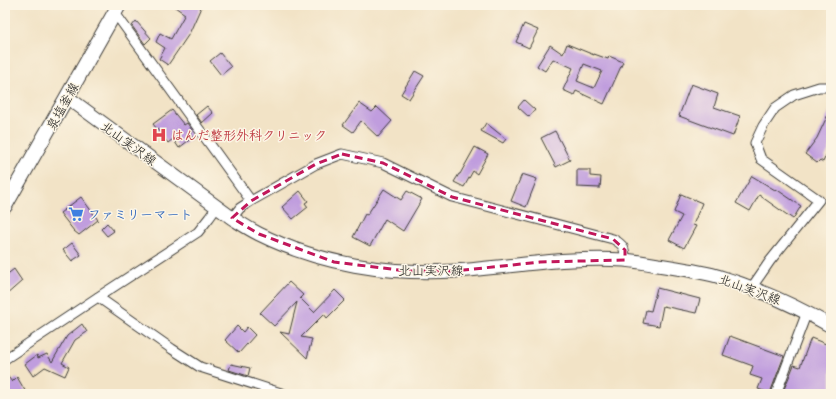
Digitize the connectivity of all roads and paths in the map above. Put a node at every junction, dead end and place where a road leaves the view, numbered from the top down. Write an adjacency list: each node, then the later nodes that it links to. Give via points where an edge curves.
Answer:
1 (117, 9): 3 (main road, 泉塩釜線); 4 (street)
2 (831, 87): 9 (street, via 819,87 794,95 775,108 755,143 761,159 819,200)
3 (67, 97): 5 (main road, 泉塩釜線); 6 (street, 北山実沢線)
4 (251, 201): 7 (street, via 240,208); 8 (street, via 316,164 342,154 383,163 452,197 613,239 625,250)
5 (5, 206)
6 (217, 207): 7 (street, 北山実沢線); 10 (street, via 198,232)
7 (232, 218): 8 (street, 北山実沢線, via 259,234 304,252 334,262 372,268 455,271 540,262)
8 (625, 260): 9 (street, 北山実沢線, via 679,268)
9 (752, 287): 11 (street, 北山実沢線)
10 (98, 297): 13 (street); 14 (street, via 200,367)
11 (807, 312): 12 (street, 北山実沢線); 15 (street)
12 (831, 326)
13 (5, 359)
14 (284, 394)
15 (776, 394)

